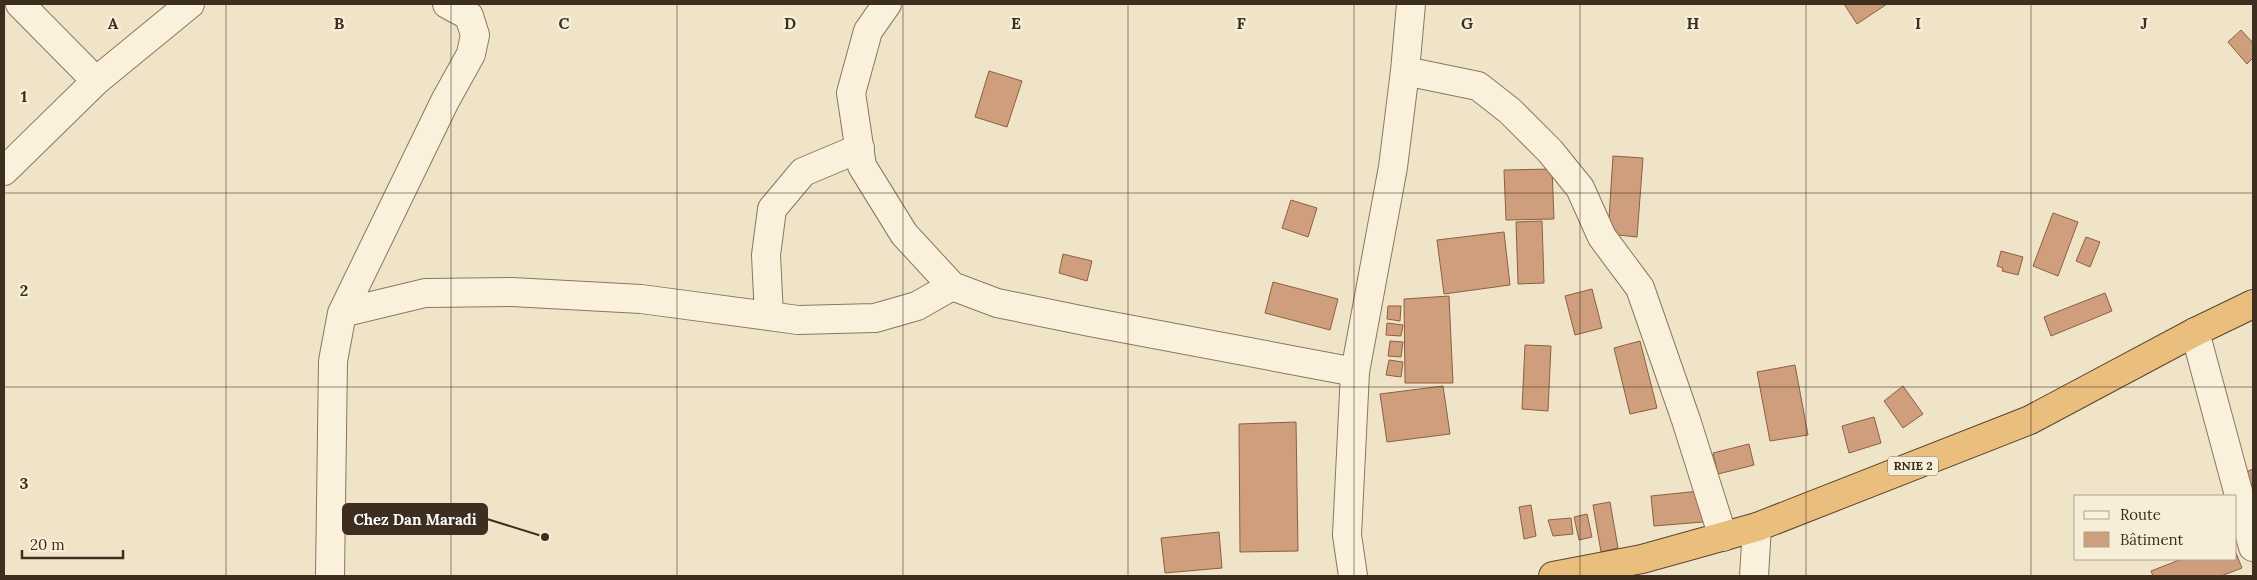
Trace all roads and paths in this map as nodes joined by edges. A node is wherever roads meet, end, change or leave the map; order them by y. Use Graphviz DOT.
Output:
graph roads {
  1 [pos="20,4"];
  2 [pos="190,4"];
  3 [pos="447,4"];
  4 [pos="887,4"];
  5 [pos="1411,4"];
  6 [pos="1405,71"];
  7 [pos="96,81"];
  8 [pos="860,148"];
  9 [pos="4,171"];
  10 [pos="952,286"];
  11 [pos="2253,304"];
  12 [pos="342,313"];
  13 [pos="769,316"];
  14 [pos="2195,332"];
  15 [pos="1355,372"];
  16 [pos="1757,526"];
  17 [pos="1723,537"];
  18 [pos="2253,547"];
  19 [pos="330,576"];
  20 [pos="1353,576"];
  21 [pos="1553,576"];
  22 [pos="1754,576"];
  1 -- 7 [label="street"];
  2 -- 7 [label="street"];
  3 -- 12 [label="street"];
  4 -- 8 [label="street"];
  5 -- 6 [label="street"];
  6 -- 15 [label="street"];
  6 -- 17 [label="street"];
  7 -- 9 [label="street"];
  8 -- 10 [label="street"];
  8 -- 13 [label="street"];
  10 -- 13 [label="street"];
  10 -- 15 [label="street"];
  11 -- 14 [label="highway, RNIE 2 / RNIE 2"];
  12 -- 13 [label="street"];
  12 -- 19 [label="street"];
  14 -- 16 [label="highway, RNIE 2 / RNIE 2"];
  14 -- 18 [label="street"];
  15 -- 20 [label="street"];
  16 -- 17 [label="highway, RNIE 2 / RNIE 2"];
  16 -- 22 [label="street"];
  17 -- 21 [label="highway, RNIE 2 / RNIE 2"];
}
